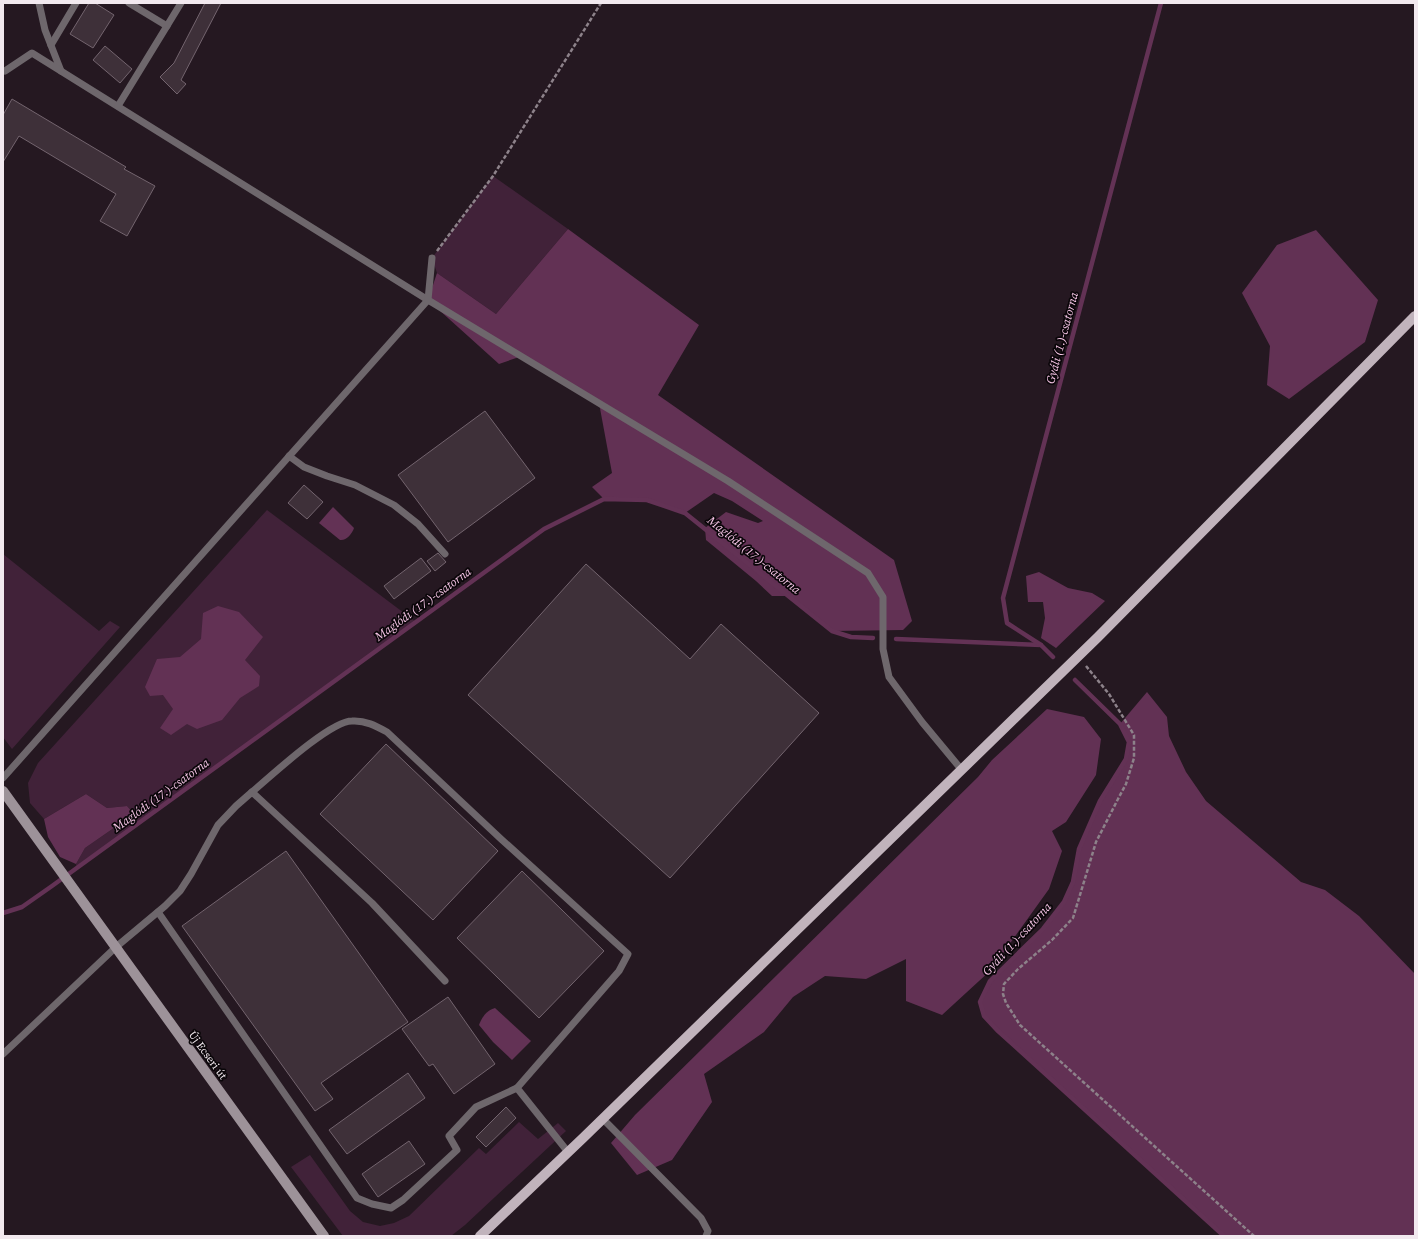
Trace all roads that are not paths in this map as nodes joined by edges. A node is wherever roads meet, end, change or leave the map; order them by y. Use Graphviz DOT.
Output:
graph roads {
  1 [pos="39,3"];
  2 [pos="76,3"];
  3 [pos="129,3"];
  4 [pos="180,3"];
  5 [pos="167,26"];
  6 [pos="51,46"];
  7 [pos="5,71"];
  8 [pos="61,71"];
  9 [pos="118,106"];
  10 [pos="432,258"];
  11 [pos="428,300"];
  12 [pos="1415,316"];
  13 [pos="289,456"];
  14 [pos="445,554"];
  15 [pos="961,769"];
  16 [pos="3,778"];
  17 [pos="3,791"];
  18 [pos="252,792"];
  19 [pos="158,912"];
  20 [pos="116,947"];
  21 [pos="445,981"];
  22 [pos="3,1054"];
  23 [pos="517,1088"];
  24 [pos="603,1119"];
  25 [pos="568,1152"];
  26 [pos="324,1236"];
  27 [pos="480,1236"];
  28 [pos="706,1236"];
  1 -- 6 [label="lane"];
  2 -- 6 [label="lane"];
  3 -- 5 [label="lane"];
  4 -- 5 [label="lane"];
  5 -- 9 [label="lane"];
  6 -- 8 [label="lane"];
  7 -- 8 [label="lane"];
  8 -- 9 [label="lane"];
  9 -- 11 [label="lane"];
  10 -- 11 [label="lane"];
  11 -- 13 [label="lane"];
  11 -- 15 [label="lane"];
  12 -- 15 [label="main road"];
  13 -- 14 [label="lane"];
  13 -- 16 [label="lane"];
  15 -- 24 [label="main road"];
  17 -- 20 [label="main road, Új Ecseri út"];
  18 -- 19 [label="lane"];
  18 -- 21 [label="lane"];
  18 -- 23 [label="lane"];
  19 -- 20 [label="lane"];
  19 -- 23 [label="lane"];
  20 -- 22 [label="lane"];
  20 -- 26 [label="main road, Új Ecseri út"];
  23 -- 25 [label="lane"];
  24 -- 25 [label="main road"];
  24 -- 28 [label="lane"];
  25 -- 27 [label="main road"];
}
